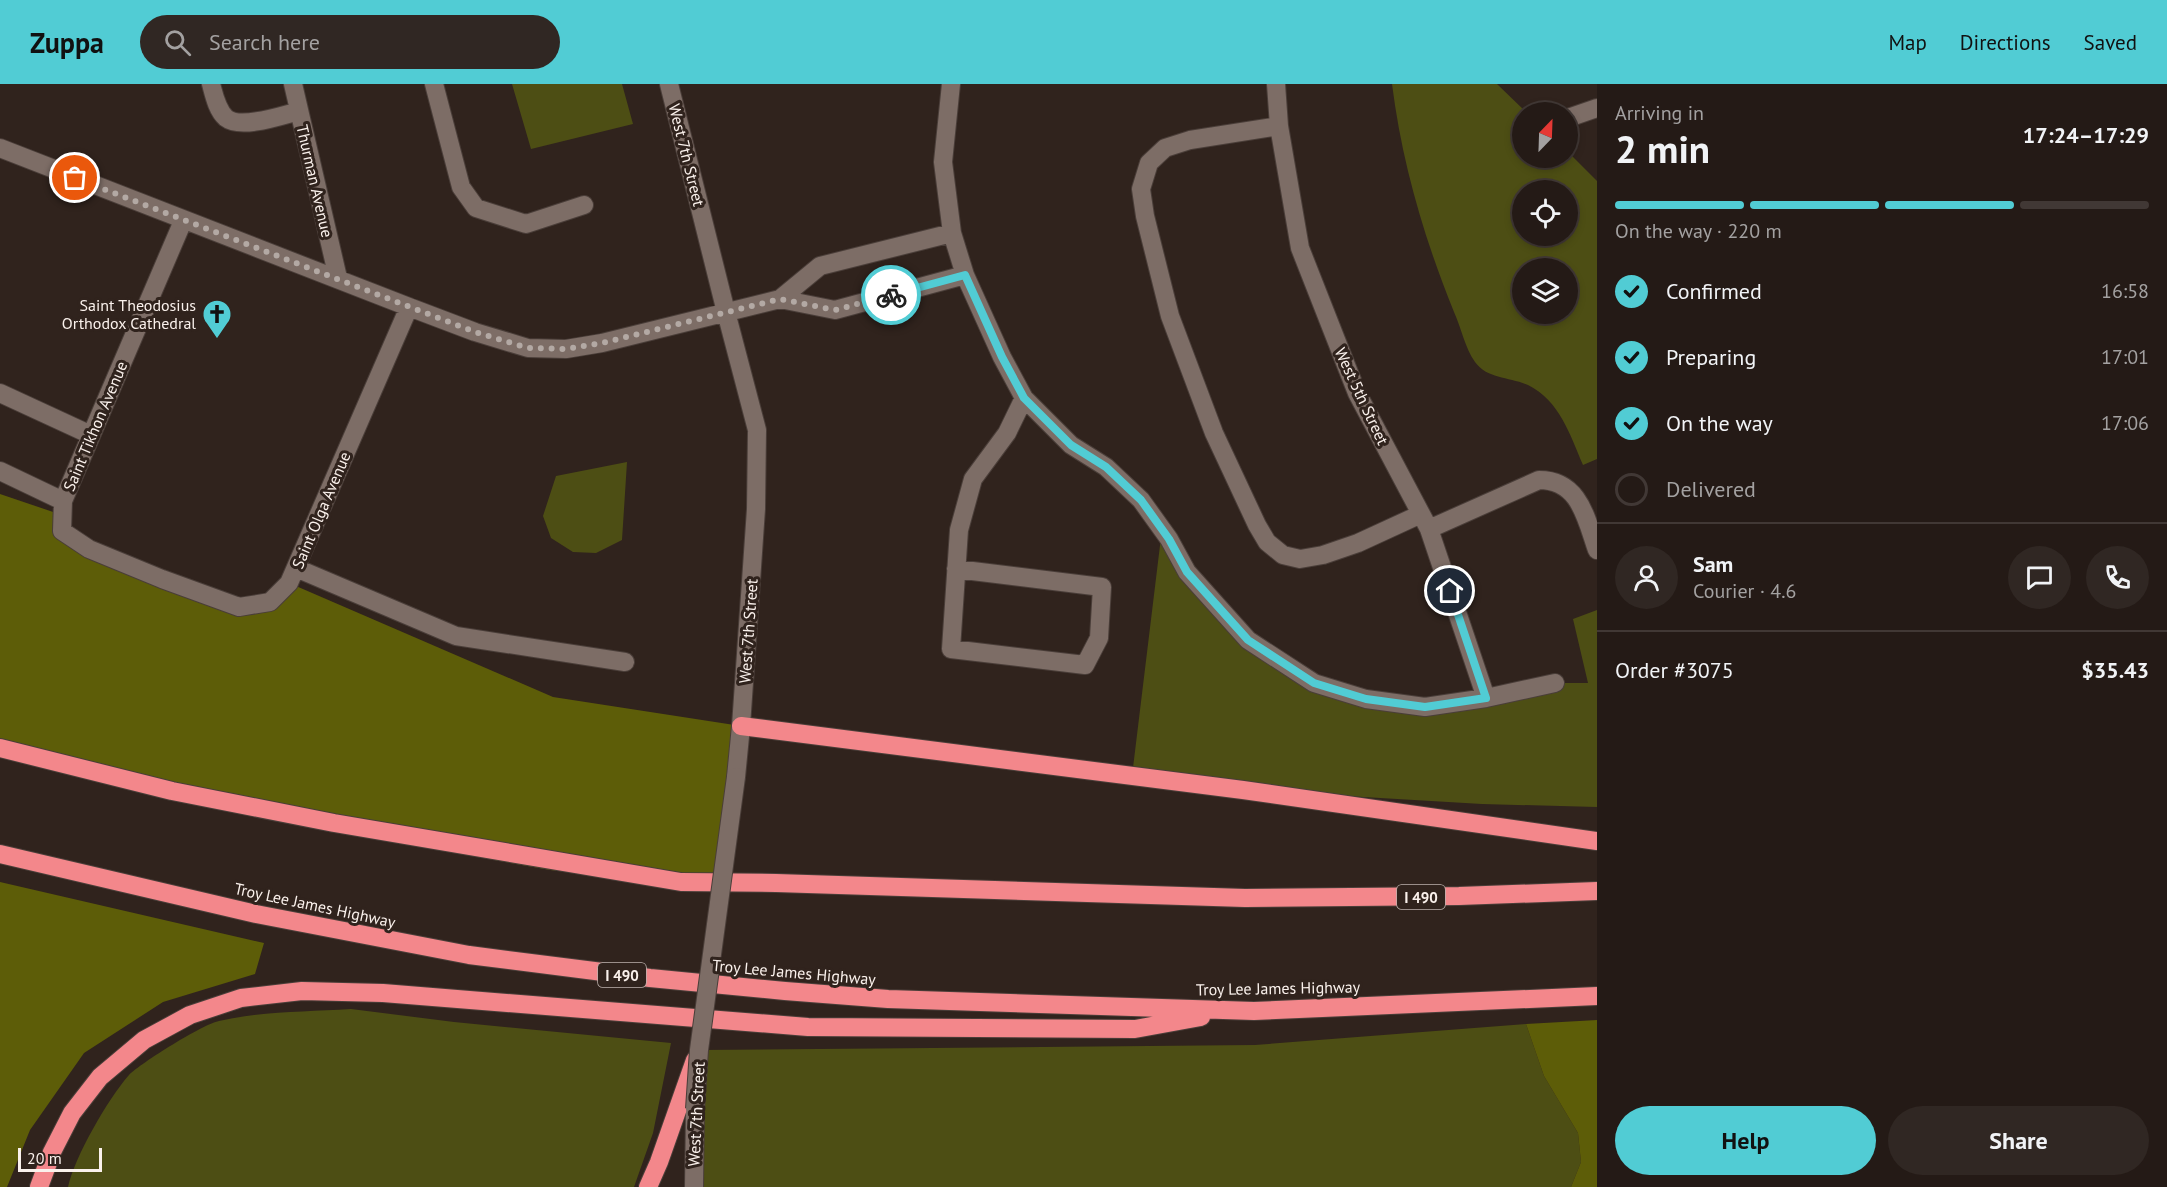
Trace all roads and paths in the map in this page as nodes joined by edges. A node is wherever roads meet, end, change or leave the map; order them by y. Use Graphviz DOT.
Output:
graph roads {
  1 [pos="211,84"];
  2 [pos="293,84"];
  3 [pos="434,84"];
  4 [pos="669,84"];
  5 [pos="951,84"];
  6 [pos="1276,84"];
  7 [pos="1597,108"];
  8 [pos="299,111"];
  9 [pos="1578,115"];
  10 [pos="1279,126"];
  11 [pos="0,148"];
  12 [pos="584,205"];
  13 [pos="183,221"];
  14 [pos="952,233"];
  15 [pos="965,275"];
  16 [pos="338,278"];
  17 [pos="780,299"];
  18 [pos="409,308"];
  19 [pos="726,312"];
  20 [pos="0,393"];
  21 [pos="1024,398"];
  22 [pos="91,435"];
  23 [pos="0,471"];
  24 [pos="63,501"];
  25 [pos="1425,521"];
  26 [pos="1597,550"];
  27 [pos="296,568"];
  28 [pos="956,569"];
  29 [pos="162,579"];
  30 [pos="626,662"];
  31 [pos="1555,683"];
  32 [pos="1486,698"];
  33 [pos="741,726"];
  34 [pos="0,748"];
  35 [pos="1597,841"];
  36 [pos="0,854"];
  37 [pos="1597,891"];
  38 [pos="1597,996"];
  39 [pos="1254,1011"];
  40 [pos="687,1108"];
  41 [pos="39,1187"];
  42 [pos="648,1187"];
  43 [pos="693,1187"];
  1 -- 8 [label="street"];
  2 -- 8 [label="street, Thurman Avenue"];
  3 -- 12 [label="street"];
  4 -- 19 [label="street, West 7th Street"];
  5 -- 14 [label="street"];
  6 -- 10 [label="street, West 5th Street"];
  7 -- 9 [label="street"];
  8 -- 16 [label="street, Thurman Avenue"];
  10 -- 25 [label="street, West 5th Street"];
  10 -- 25 [label="street"];
  11 -- 13 [label="street"];
  13 -- 16 [label="street"];
  13 -- 22 [label="street, Saint Tikhon Avenue"];
  14 -- 15 [label="street"];
  14 -- 17 [label="street"];
  15 -- 17 [label="street"];
  15 -- 21 [label="street"];
  16 -- 18 [label="street"];
  17 -- 19 [label="street"];
  18 -- 19 [label="street"];
  18 -- 27 [label="street, Saint Olga Avenue"];
  19 -- 33 [label="street, West 7th Street"];
  20 -- 22 [label="street"];
  21 -- 28 [label="street"];
  21 -- 32 [label="street"];
  22 -- 24 [label="street, Saint Tikhon Avenue"];
  23 -- 24 [label="street"];
  24 -- 29 [label="street, Saint Tikhon Avenue"];
  25 -- 26 [label="street"];
  25 -- 32 [label="street, West 5th Street"];
  27 -- 29 [label="street, Saint Olga Avenue"];
  27 -- 30 [label="street"];
  28 -- 28 [label="street"];
  31 -- 32 [label="street"];
  33 -- 35 [label="highway"];
  33 -- 40 [label="street, West 7th Street, bridge"];
  34 -- 37 [label="highway, I 490"];
  36 -- 39 [label="highway, Troy Lee James Highway / I 490"];
  38 -- 39 [label="highway, Troy Lee James Highway / I 490"];
  39 -- 41 [label="highway"];
  40 -- 42 [label="highway"];
  40 -- 43 [label="street, West 7th Street"];
}
